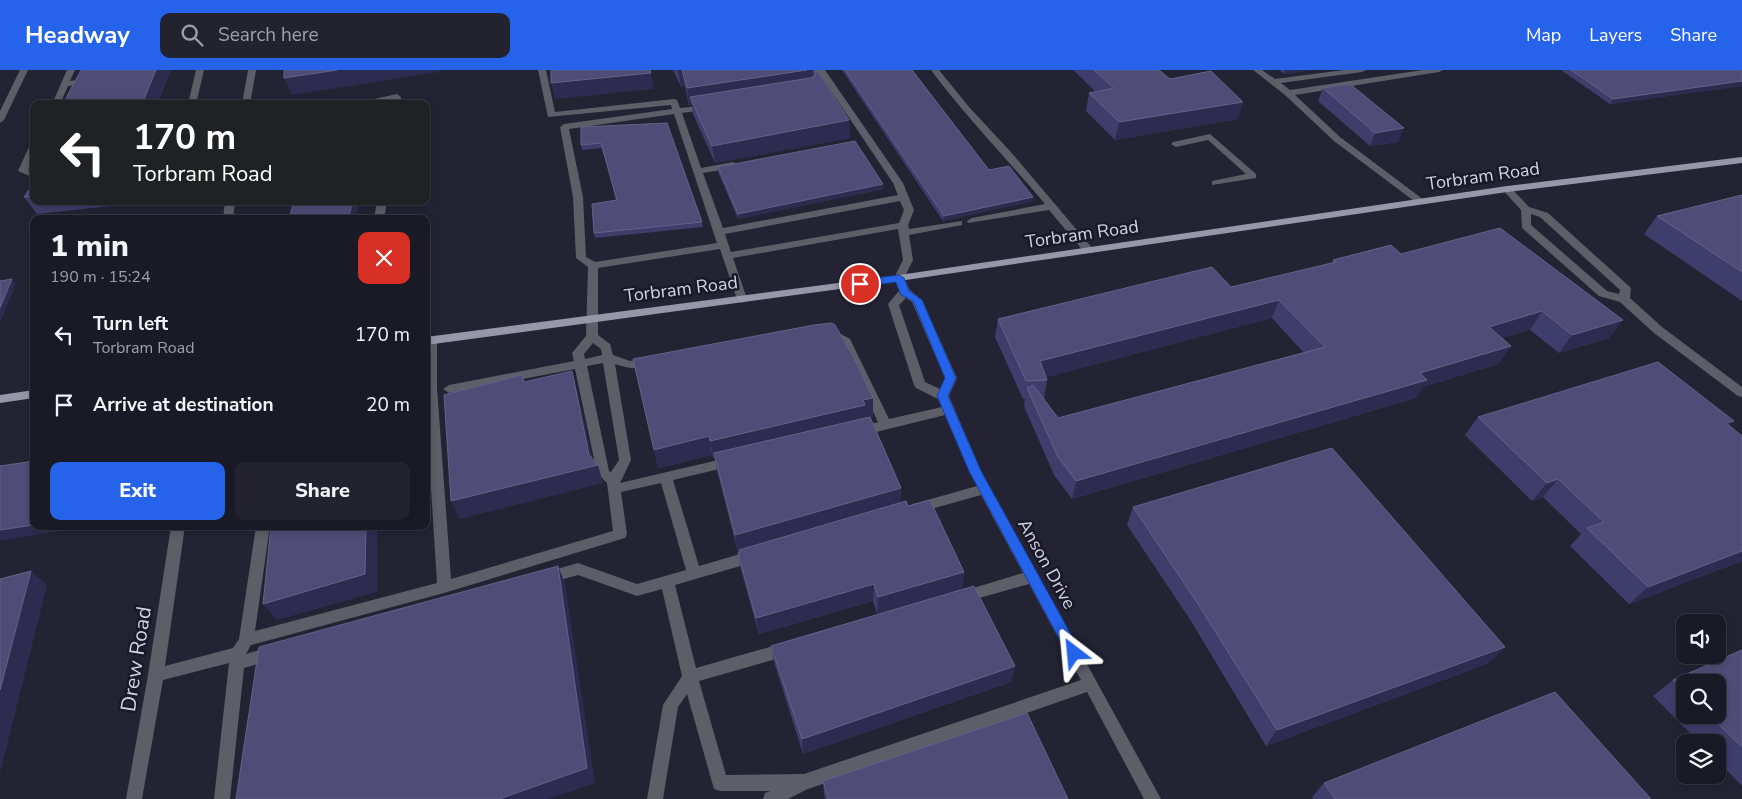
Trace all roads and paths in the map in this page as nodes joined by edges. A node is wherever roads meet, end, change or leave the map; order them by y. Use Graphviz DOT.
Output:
graph roads {
  1 [pos="24,70"];
  2 [pos="71,70"];
  3 [pos="200,70"];
  4 [pos="252,70"];
  5 [pos="542,70"];
  6 [pos="821,70"];
  7 [pos="935,70"];
  8 [pos="1257,70"];
  9 [pos="1362,70"];
  10 [pos="1439,70"];
  11 [pos="95,80"];
  12 [pos="1273,82"];
  13 [pos="65,84"];
  14 [pos="1288,93"];
  15 [pos="58,100"];
  16 [pos="193,100"];
  17 [pos="247,100"];
  18 [pos="378,100"];
  19 [pos="396,100"];
  20 [pos="716,106"];
  21 [pos="678,112"];
  22 [pos="0,120"];
  23 [pos="1176,144"];
  24 [pos="30,156"];
  25 [pos="1742,160"];
  26 [pos="746,162"];
  27 [pos="699,171"];
  28 [pos="30,174"];
  29 [pos="1215,182"];
  30 [pos="1507,189"];
  31 [pos="905,196"];
  32 [pos="1421,202"];
  33 [pos="1052,206"];
  34 [pos="1526,209"];
  35 [pos="988,218"];
  36 [pos="972,221"];
  37 [pos="958,223"];
  38 [pos="942,226"];
  39 [pos="903,229"];
  40 [pos="719,232"];
  41 [pos="724,245"];
  42 [pos="1089,250"];
  43 [pos="728,256"];
  44 [pos="592,266"];
  45 [pos="899,278"];
  46 [pos="905,292"];
  47 [pos="742,299"];
  48 [pos="1624,299"];
  49 [pos="591,319"];
  50 [pos="823,336"];
  51 [pos="592,337"];
  52 [pos="430,341"];
  53 [pos="609,358"];
  54 [pos="663,360"];
  55 [pos="580,363"];
  56 [pos="449,389"];
  57 [pos="1742,393"];
  58 [pos="30,395"];
  59 [pos="942,396"];
  60 [pos="0,399"];
  61 [pos="948,410"];
  62 [pos="430,414"];
  63 [pos="886,425"];
  64 [pos="848,434"];
  65 [pos="743,459"];
  66 [pos="666,478"];
  67 [pos="614,485"];
  68 [pos="985,489"];
  69 [pos="900,513"];
  70 [pos="177,530"];
  71 [pos="262,530"];
  72 [pos="769,551"];
  73 [pos="694,573"];
  74 [pos="1032,576"];
  75 [pos="531,582"];
  76 [pos="667,582"];
  77 [pos="444,587"];
  78 [pos="947,602"];
  79 [pos="246,640"];
  80 [pos="804,643"];
  81 [pos="284,650"];
  82 [pos="238,659"];
  83 [pos="156,676"];
  84 [pos="690,677"];
  85 [pos="1091,684"];
  86 [pos="804,782"];
  87 [pos="134,799"];
  88 [pos="222,799"];
  89 [pos="655,799"];
  90 [pos="771,799"];
  91 [pos="1153,799"];
  1 -- 22 [label="street"];
  2 -- 13 [label="street"];
  3 -- 16 [label="street"];
  4 -- 17 [label="street"];
  5 -- 21 [label="street"];
  6 -- 31 [label="street"];
  7 -- 33 [label="street"];
  8 -- 12 [label="street"];
  9 -- 12 [label="street"];
  10 -- 14 [label="street"];
  11 -- 13 [label="street"];
  12 -- 14 [label="street"];
  13 -- 15 [label="street"];
  14 -- 32 [label="street"];
  18 -- 19 [label="street"];
  20 -- 21 [label="street"];
  21 -- 27 [label="street"];
  21 -- 44 [label="street"];
  23 -- 29 [label="street"];
  24 -- 28 [label="street"];
  25 -- 30 [label="main road, Torbram Road"];
  26 -- 27 [label="street"];
  27 -- 40 [label="street"];
  30 -- 32 [label="main road, Torbram Road"];
  30 -- 34 [label="street"];
  31 -- 39 [label="street"];
  31 -- 40 [label="street"];
  32 -- 42 [label="main road, Torbram Road"];
  33 -- 35 [label="street"];
  33 -- 42 [label="street"];
  34 -- 48 [label="street"];
  34 -- 48 [label="street"];
  35 -- 36 [label="street"];
  35 -- 38 [label="street"];
  37 -- 38 [label="street"];
  38 -- 39 [label="street"];
  39 -- 43 [label="street"];
  39 -- 45 [label="street"];
  40 -- 41 [label="street"];
  41 -- 43 [label="street"];
  41 -- 44 [label="street"];
  42 -- 45 [label="main road, Torbram Road"];
  43 -- 47 [label="street"];
  44 -- 49 [label="street"];
  45 -- 46 [label="street"];
  45 -- 47 [label="main road, Torbram Road"];
  46 -- 59 [label="street"];
  46 -- 59 [label="street"];
  47 -- 49 [label="main road, Torbram Road"];
  48 -- 57 [label="street"];
  49 -- 51 [label="street"];
  49 -- 52 [label="main road, Torbram Road"];
  50 -- 63 [label="street"];
  51 -- 53 [label="street"];
  51 -- 55 [label="street"];
  53 -- 54 [label="street"];
  53 -- 55 [label="street"];
  53 -- 67 [label="street"];
  55 -- 56 [label="street"];
  55 -- 67 [label="street"];
  58 -- 60 [label="main road"];
  59 -- 61 [label="street, Anson Drive"];
  61 -- 63 [label="street"];
  61 -- 68 [label="street, Anson Drive"];
  62 -- 77 [label="street"];
  63 -- 64 [label="street"];
  65 -- 66 [label="street"];
  66 -- 67 [label="street"];
  66 -- 73 [label="street"];
  67 -- 77 [label="street"];
  68 -- 69 [label="street"];
  68 -- 74 [label="street, Anson Drive"];
  70 -- 83 [label="street, Drew Road"];
  71 -- 79 [label="street"];
  72 -- 73 [label="street"];
  73 -- 76 [label="street"];
  74 -- 78 [label="street"];
  74 -- 85 [label="street, Anson Drive"];
  75 -- 76 [label="street"];
  76 -- 84 [label="street"];
  77 -- 79 [label="street"];
  79 -- 82 [label="street"];
  80 -- 84 [label="street"];
  81 -- 82 [label="street"];
  82 -- 83 [label="street"];
  82 -- 88 [label="street"];
  83 -- 87 [label="street, Drew Road"];
  84 -- 86 [label="street"];
  84 -- 89 [label="street"];
  85 -- 86 [label="street"];
  85 -- 91 [label="street, Anson Drive"];
  86 -- 90 [label="street"];
}
